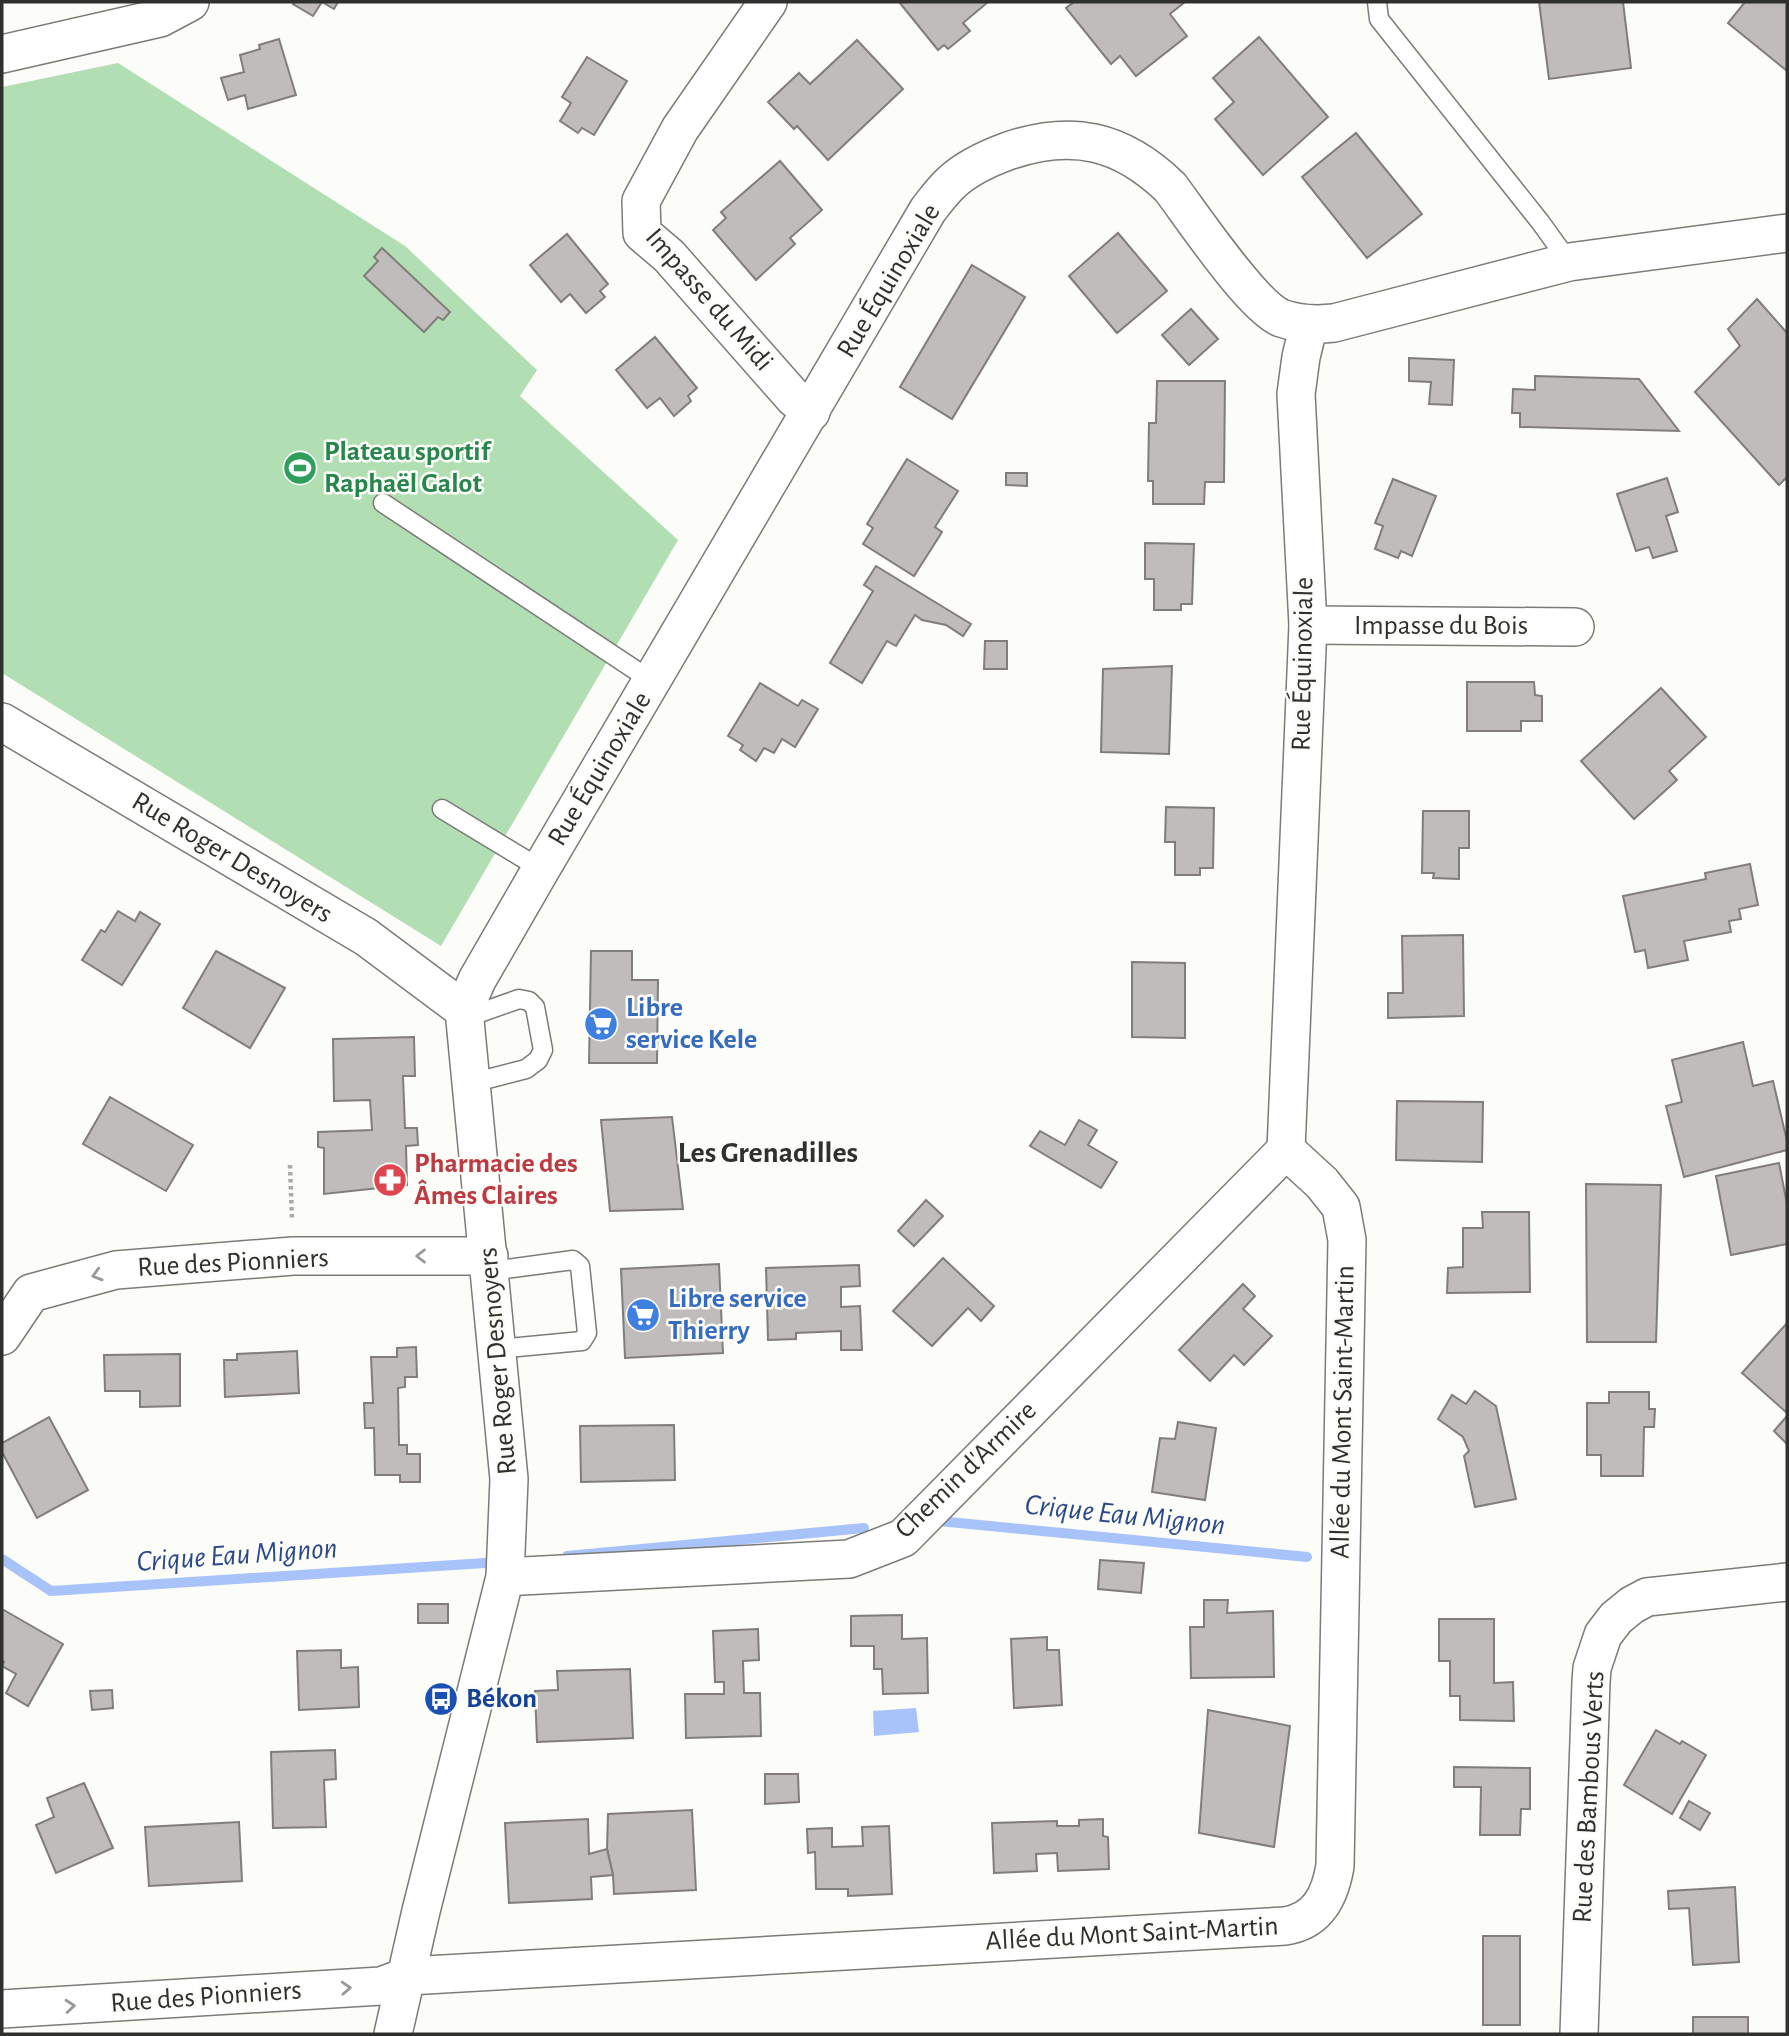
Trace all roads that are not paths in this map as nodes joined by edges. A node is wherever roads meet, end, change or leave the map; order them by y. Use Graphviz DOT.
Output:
graph roads {
  1 [pos="190,2"];
  2 [pos="768,2"];
  3 [pos="1377,2"];
  4 [pos="2,54"];
  5 [pos="1786,235"];
  6 [pos="1569,262"];
  7 [pos="1309,324"];
  8 [pos="811,412"];
  9 [pos="383,503"];
  10 [pos="1308,625"];
  11 [pos="1574,627"];
  12 [pos="652,681"];
  13 [pos="2,722"];
  14 [pos="442,809"];
  15 [pos="541,869"];
  16 [pos="464,1014"];
  17 [pos="472,1083"];
  18 [pos="1286,1150"];
  19 [pos="490,1263"];
  20 [pos="2,1336"];
  21 [pos="497,1349"];
  22 [pos="505,1577"];
  23 [pos="1787,1582"];
  24 [pos="408,1976"];
  25 [pos="2,2009"];
  26 [pos="393,2034"];
  27 [pos="1579,2034"];
  1 -- 4 [label="street"];
  2 -- 8 [label="street, Impasse du Midi"];
  3 -- 6 [label="lane"];
  5 -- 6 [label="street"];
  6 -- 7 [label="street"];
  7 -- 8 [label="street, Rue Équinoxiale"];
  7 -- 10 [label="street, Rue Équinoxiale"];
  8 -- 12 [label="street, Rue Équinoxiale"];
  9 -- 12 [label="lane"];
  10 -- 11 [label="street, Impasse du Bois"];
  10 -- 18 [label="street, Rue Équinoxiale"];
  12 -- 15 [label="street, Rue Équinoxiale"];
  13 -- 16 [label="street, Rue Roger Desnoyers"];
  14 -- 15 [label="lane"];
  15 -- 16 [label="street, Rue Équinoxiale"];
  16 -- 17 [label="street, Rue Roger Desnoyers"];
  16 -- 17 [label="lane"];
  17 -- 19 [label="street, Rue Roger Desnoyers"];
  18 -- 22 [label="street, Chemin d'Armire"];
  18 -- 24 [label="street, Allée du Mont Saint-Martin"];
  19 -- 20 [label="street, Rue des Pionniers, one-way"];
  19 -- 21 [label="street, Rue Roger Desnoyers"];
  19 -- 21 [label="lane"];
  21 -- 22 [label="street, Rue Roger Desnoyers"];
  22 -- 24 [label="street, Rue Roger Desnoyers"];
  23 -- 27 [label="street, Rue des Bambous Verts"];
  25 -- 24 [label="street, Rue des Pionniers, one-way"];
  24 -- 26 [label="street, Rue Roger Desnoyers"];
}
